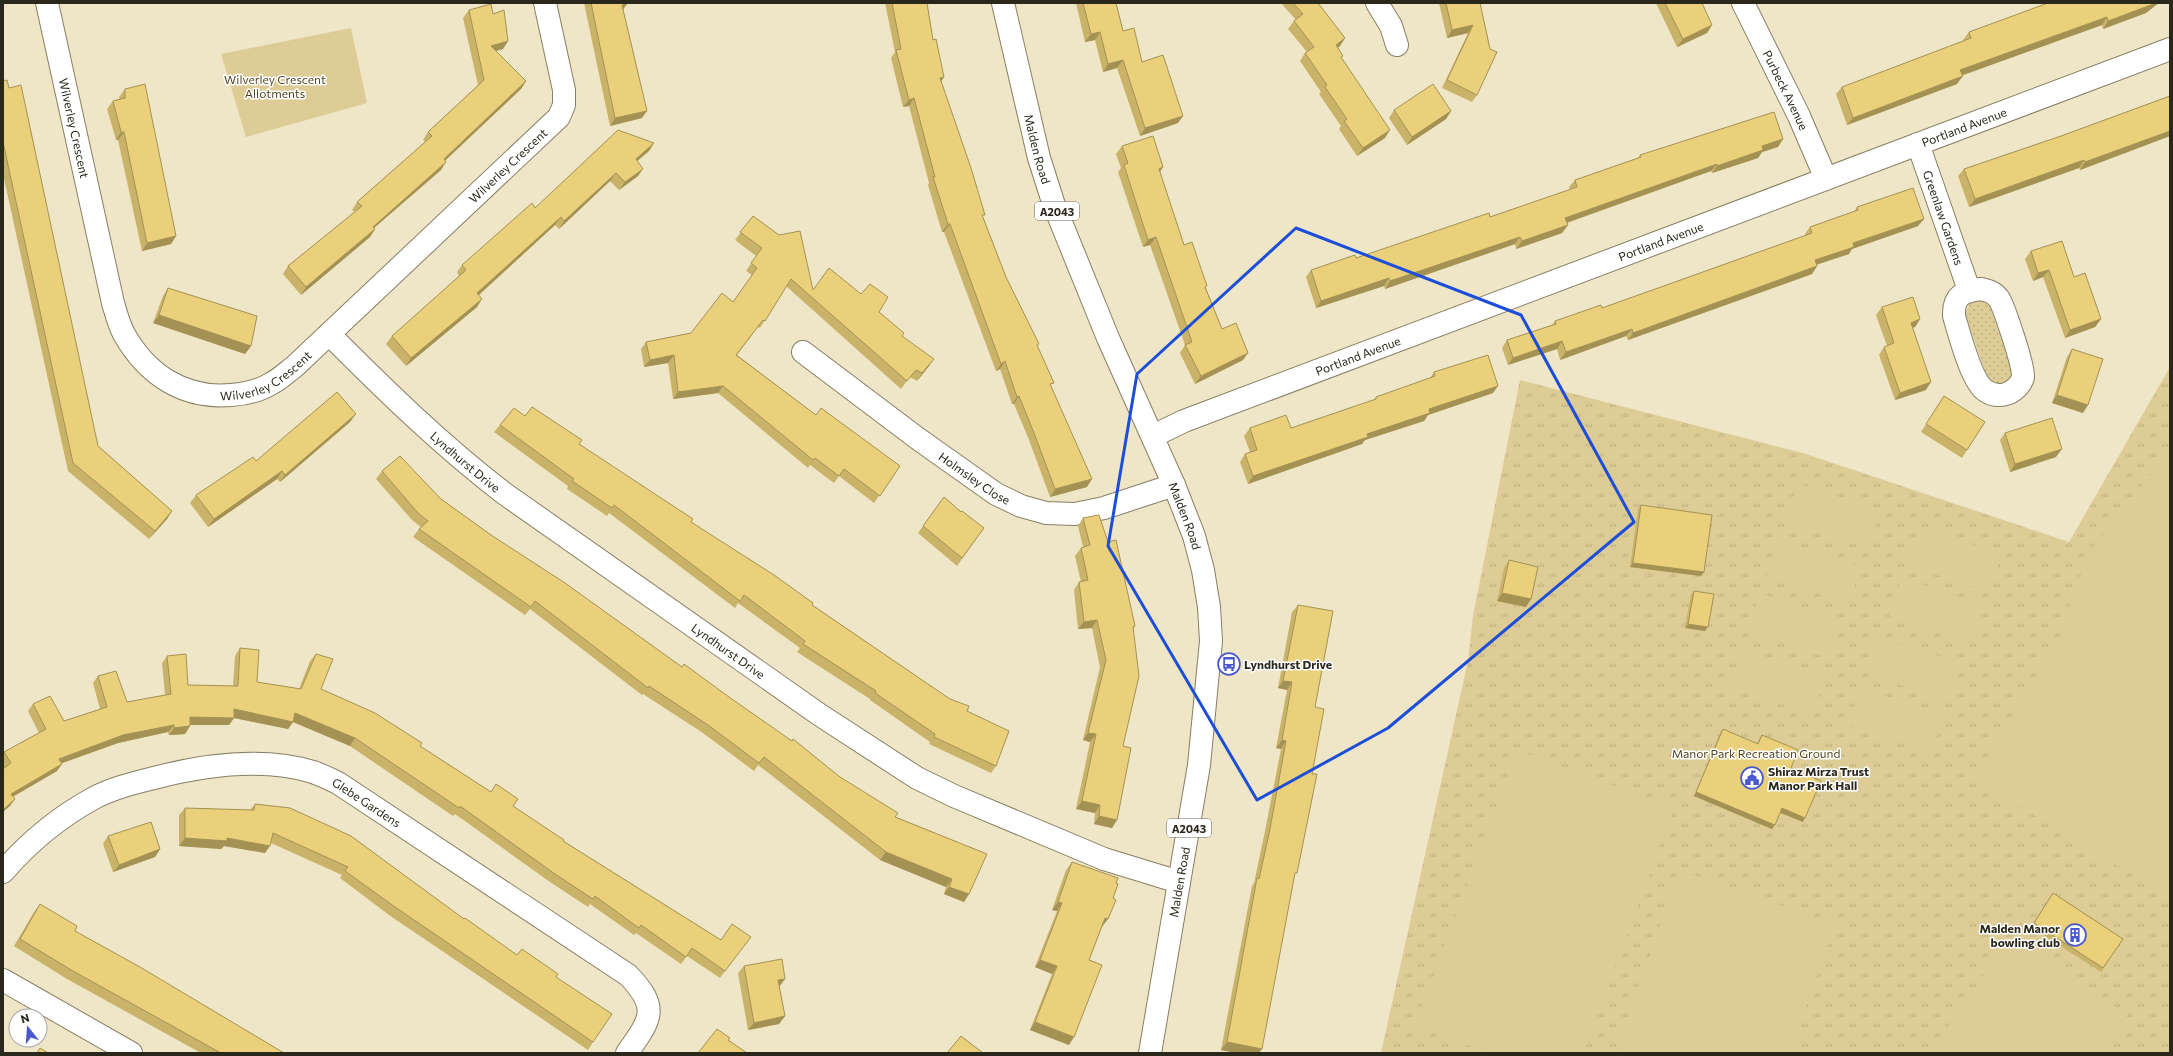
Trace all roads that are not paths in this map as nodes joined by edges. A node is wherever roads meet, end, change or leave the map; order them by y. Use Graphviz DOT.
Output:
graph roads {
  1 [pos="47,3"];
  2 [pos="545,3"];
  3 [pos="1004,3"];
  4 [pos="1377,3"];
  5 [pos="1743,3"];
  6 [pos="1397,45"];
  7 [pos="2170,49"];
  8 [pos="1918,144"];
  9 [pos="1826,179"];
  10 [pos="1969,290"];
  11 [pos="329,334"];
  12 [pos="803,352"];
  13 [pos="1153,436"];
  14 [pos="1174,485"];
  15 [pos="3,872"];
  16 [pos="1180,882"];
  17 [pos="3,980"];
  18 [pos="131,1053"];
  19 [pos="627,1053"];
  20 [pos="1150,1053"];
  1 -- 11 [label="street, Wilverley Crescent"];
  2 -- 11 [label="street, Wilverley Crescent"];
  3 -- 13 [label="street, Malden Road / A2043"];
  4 -- 6 [label="street"];
  5 -- 9 [label="street, Purbeck Avenue"];
  7 -- 8 [label="street, Portland Avenue"];
  8 -- 9 [label="street, Portland Avenue"];
  8 -- 10 [label="street, Greenlaw Gardens"];
  9 -- 13 [label="street, Portland Avenue"];
  10 -- 10 [label="street"];
  11 -- 16 [label="street, Lyndhurst Drive"];
  12 -- 14 [label="street, Holmsley Close"];
  13 -- 14 [label="street, Malden Road / A2043"];
  14 -- 16 [label="street, Malden Road / A2043"];
  15 -- 19 [label="street, Glebe Gardens"];
  16 -- 20 [label="street, Malden Road / A2043"];
  17 -- 18 [label="street"];
}
